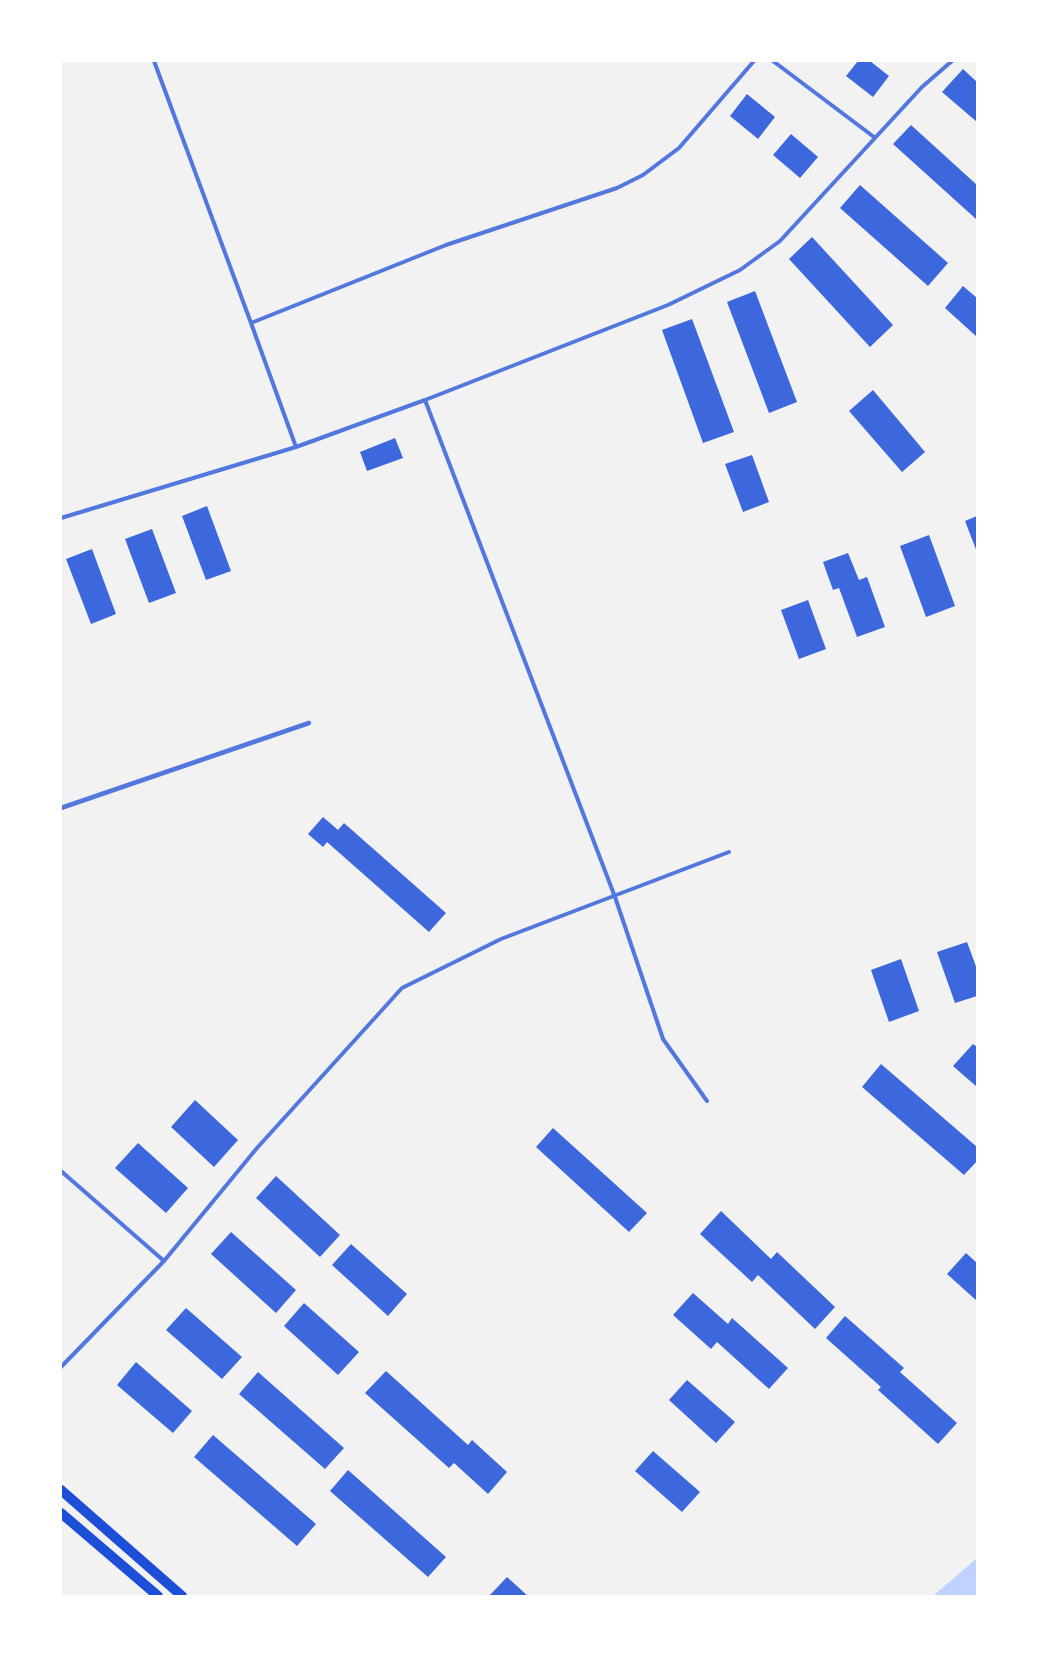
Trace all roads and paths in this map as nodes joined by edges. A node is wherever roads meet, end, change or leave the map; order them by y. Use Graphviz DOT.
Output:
graph roads {
  1 [pos="154,61"];
  2 [pos="754,61"];
  3 [pos="773,61"];
  4 [pos="952,61"];
  5 [pos="874,138"];
  6 [pos="251,323"];
  7 [pos="425,400"];
  8 [pos="296,447"];
  9 [pos="61,518"];
  10 [pos="309,723"];
  11 [pos="61,808"];
  12 [pos="729,852"];
  13 [pos="615,897"];
  14 [pos="708,1101"];
  15 [pos="61,1171"];
  16 [pos="164,1261"];
  17 [pos="61,1367"];
  18 [pos="61,1490"];
  19 [pos="61,1513"];
  20 [pos="158,1596"];
  21 [pos="182,1596"];
  1 -- 6 [label="lane"];
  2 -- 6 [label="lane"];
  3 -- 5 [label="lane"];
  4 -- 5 [label="lane"];
  5 -- 7 [label="lane"];
  6 -- 8 [label="lane"];
  7 -- 8 [label="lane"];
  7 -- 13 [label="lane"];
  8 -- 9 [label="lane"];
  10 -- 11 [label="street"];
  12 -- 13 [label="lane"];
  13 -- 14 [label="lane"];
  13 -- 16 [label="lane"];
  15 -- 16 [label="lane"];
  16 -- 17 [label="lane"];
  18 -- 21 [label="main road"];
  19 -- 20 [label="main road"];
}
